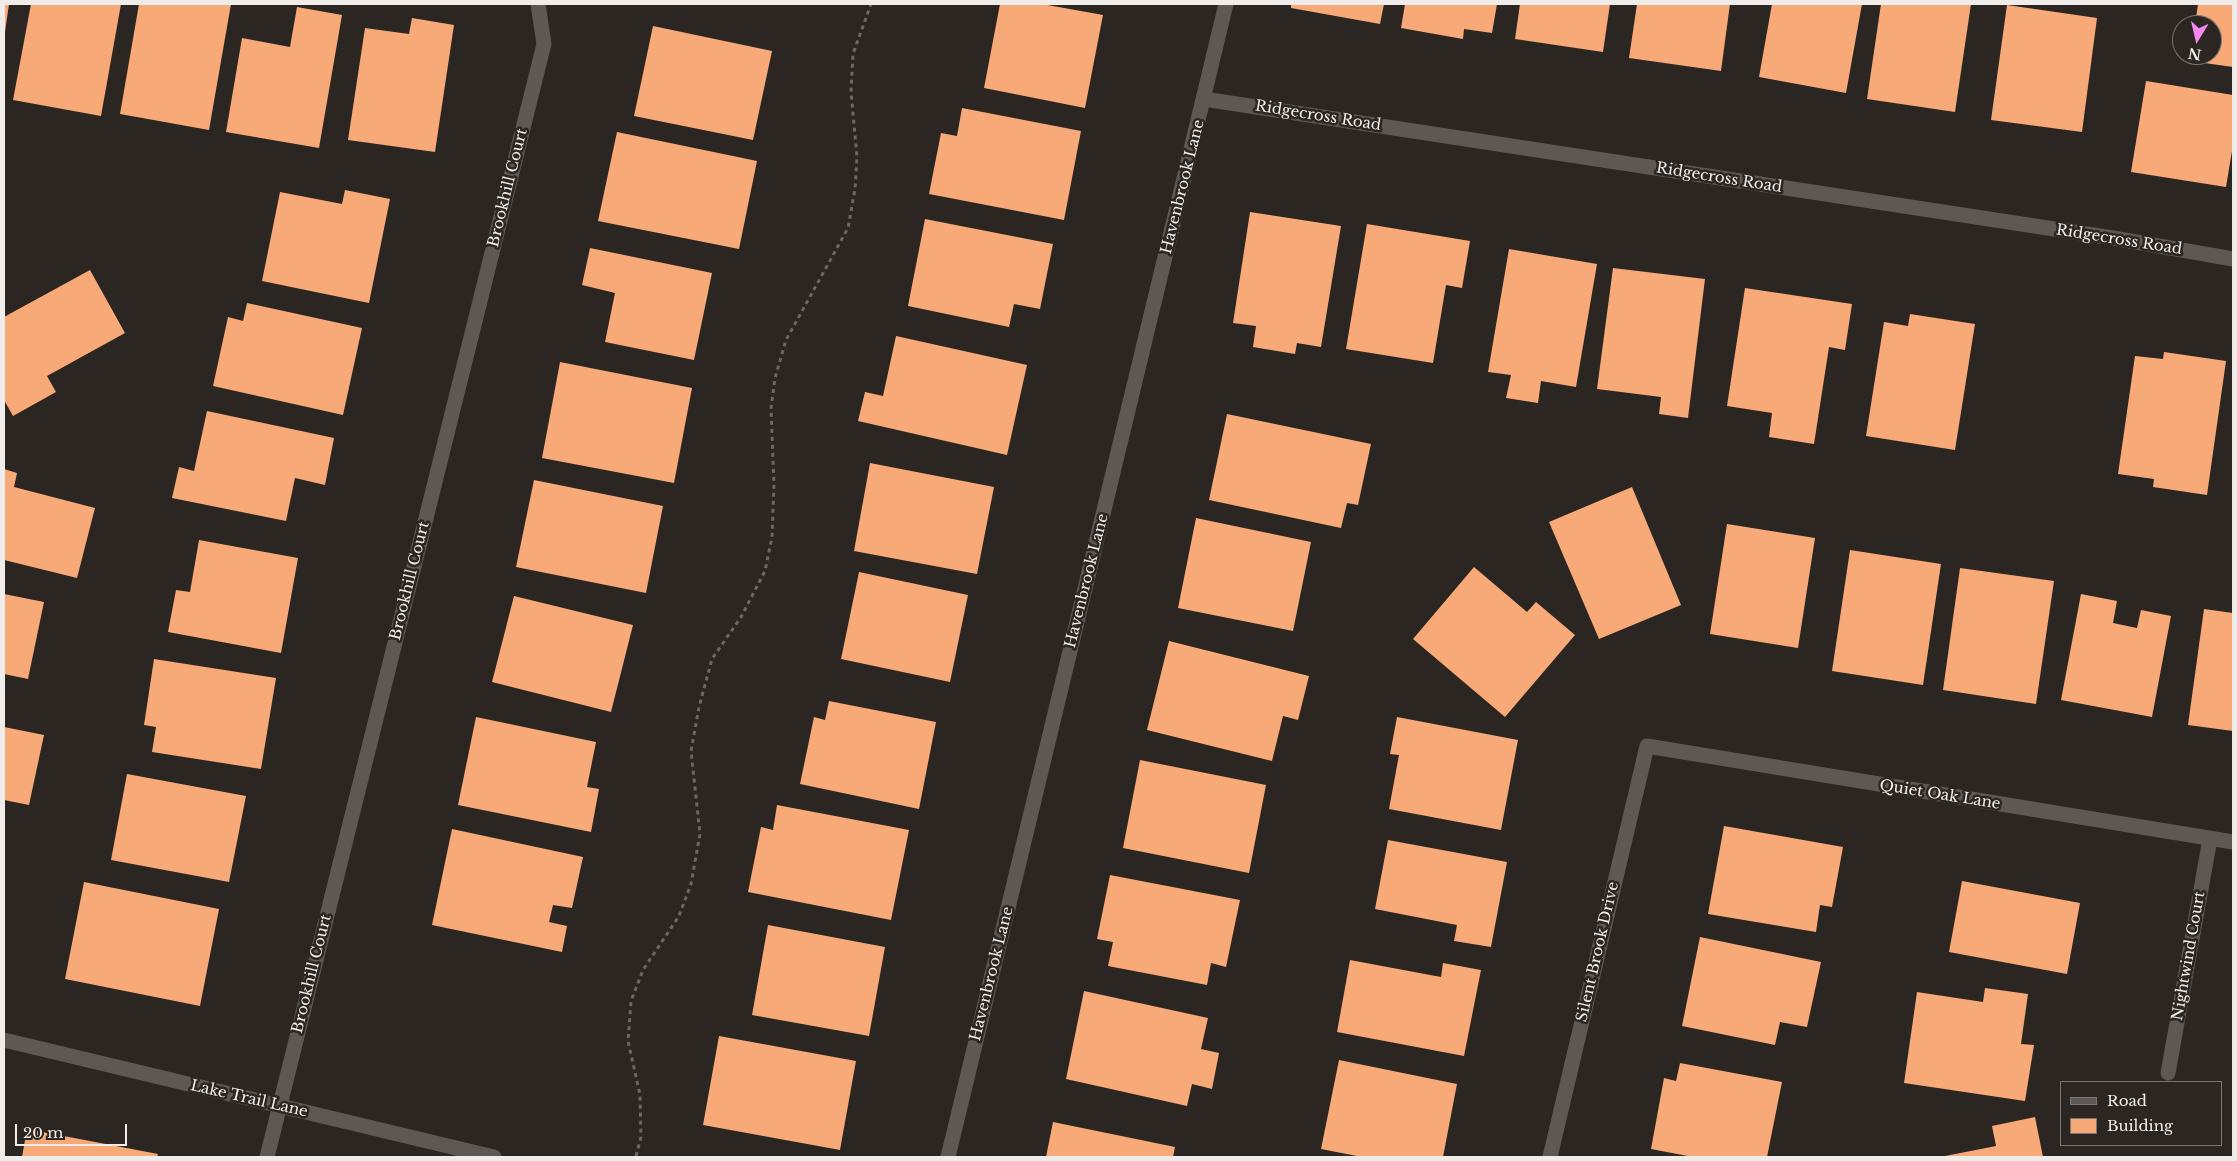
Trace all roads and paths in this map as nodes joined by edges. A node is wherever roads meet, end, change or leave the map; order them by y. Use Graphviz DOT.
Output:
graph roads {
  1 [pos="538,4"];
  2 [pos="871,4"];
  3 [pos="1226,4"];
  4 [pos="1204,99"];
  5 [pos="2233,259"];
  6 [pos="1647,746"];
  7 [pos="2210,839"];
  8 [pos="2233,842"];
  9 [pos="4,1040"];
  10 [pos="2168,1073"];
  11 [pos="279,1106"];
  12 [pos="636,1156"];
  13 [pos="267,1157"];
  14 [pos="494,1157"];
  15 [pos="948,1157"];
  16 [pos="1550,1157"];
  1 -- 11 [label="street, Brookhill Court"];
  2 -- 12 [label="path"];
  3 -- 4 [label="street, Havenbrook Lane"];
  4 -- 5 [label="street, Ridgecross Road"];
  4 -- 15 [label="street, Havenbrook Lane"];
  6 -- 7 [label="street, Quiet Oak Lane"];
  6 -- 16 [label="street, Silent Brook Drive"];
  7 -- 8 [label="street, Quiet Oak Lane"];
  7 -- 10 [label="street, Nightwind Court"];
  9 -- 11 [label="street, Lake Trail Lane"];
  11 -- 13 [label="street, Brookhill Court"];
  11 -- 14 [label="street, Lake Trail Lane"];
}
